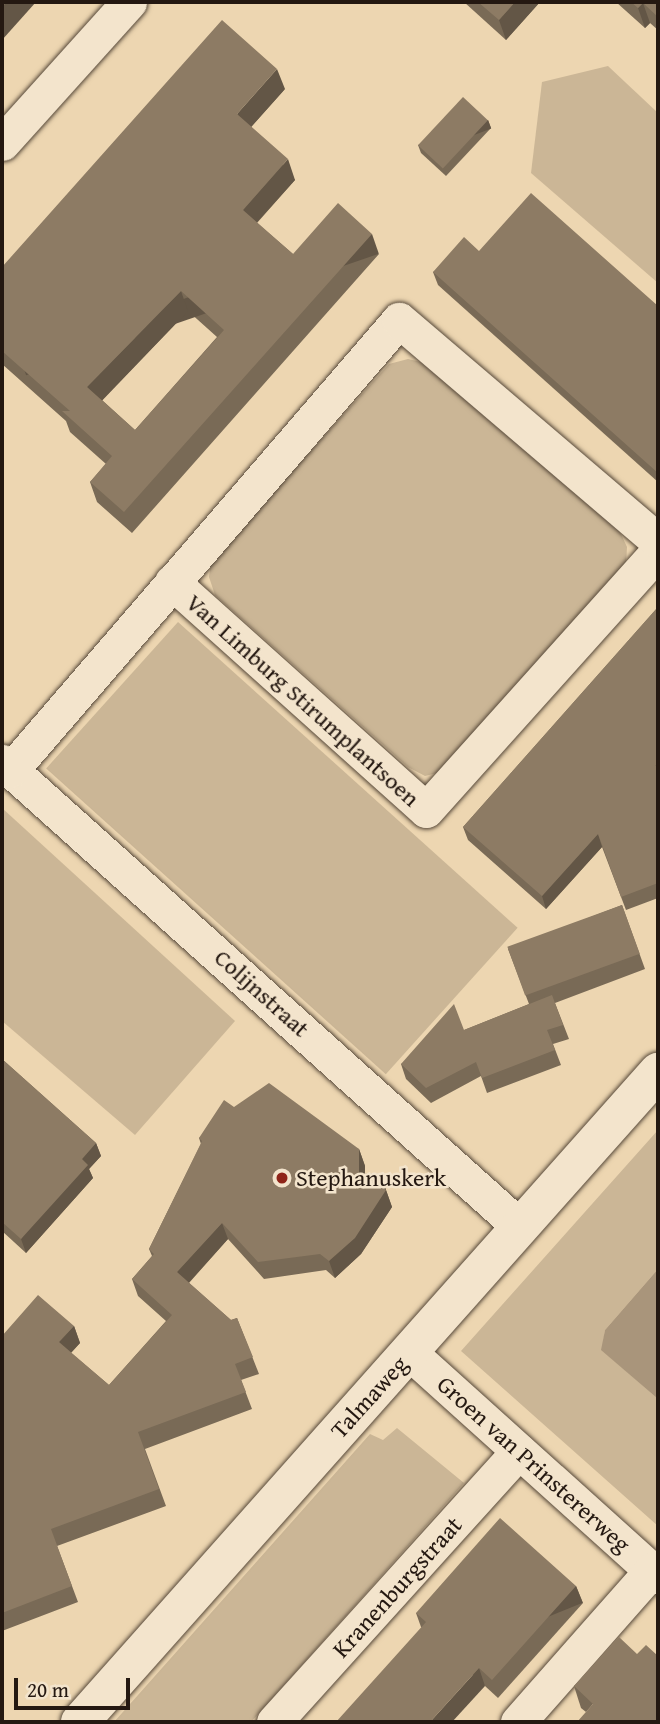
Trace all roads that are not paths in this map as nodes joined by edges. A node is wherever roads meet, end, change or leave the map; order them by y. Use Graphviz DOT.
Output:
graph roads {
  1 [pos="129,2"];
  2 [pos="2,143"];
  3 [pos="658,541"];
  4 [pos="658,551"];
  5 [pos="172,582"];
  6 [pos="6,766"];
  7 [pos="658,1072"];
  8 [pos="520,1227"];
  9 [pos="409,1352"];
  10 [pos="519,1451"];
  11 [pos="655,1573"];
  12 [pos="80,1722"];
  13 [pos="274,1722"];
  14 [pos="518,1722"];
  1 -- 2 [label="street"];
  3 -- 5 [label="street, Van Limburg Stirumplantsoen"];
  4 -- 5 [label="street, Van Limburg Stirumplantsoen"];
  5 -- 6 [label="street, Van Limburg Stirumplantsoen"];
  6 -- 8 [label="street, Colijnstraat"];
  7 -- 8 [label="street, Talmaweg"];
  8 -- 9 [label="street, Talmaweg"];
  9 -- 10 [label="street, Groen van Prinstererweg"];
  9 -- 12 [label="street, Talmaweg"];
  10 -- 11 [label="street, Groen van Prinstererweg"];
  10 -- 13 [label="street, Kranenburgstraat"];
  11 -- 14 [label="street"];
}
